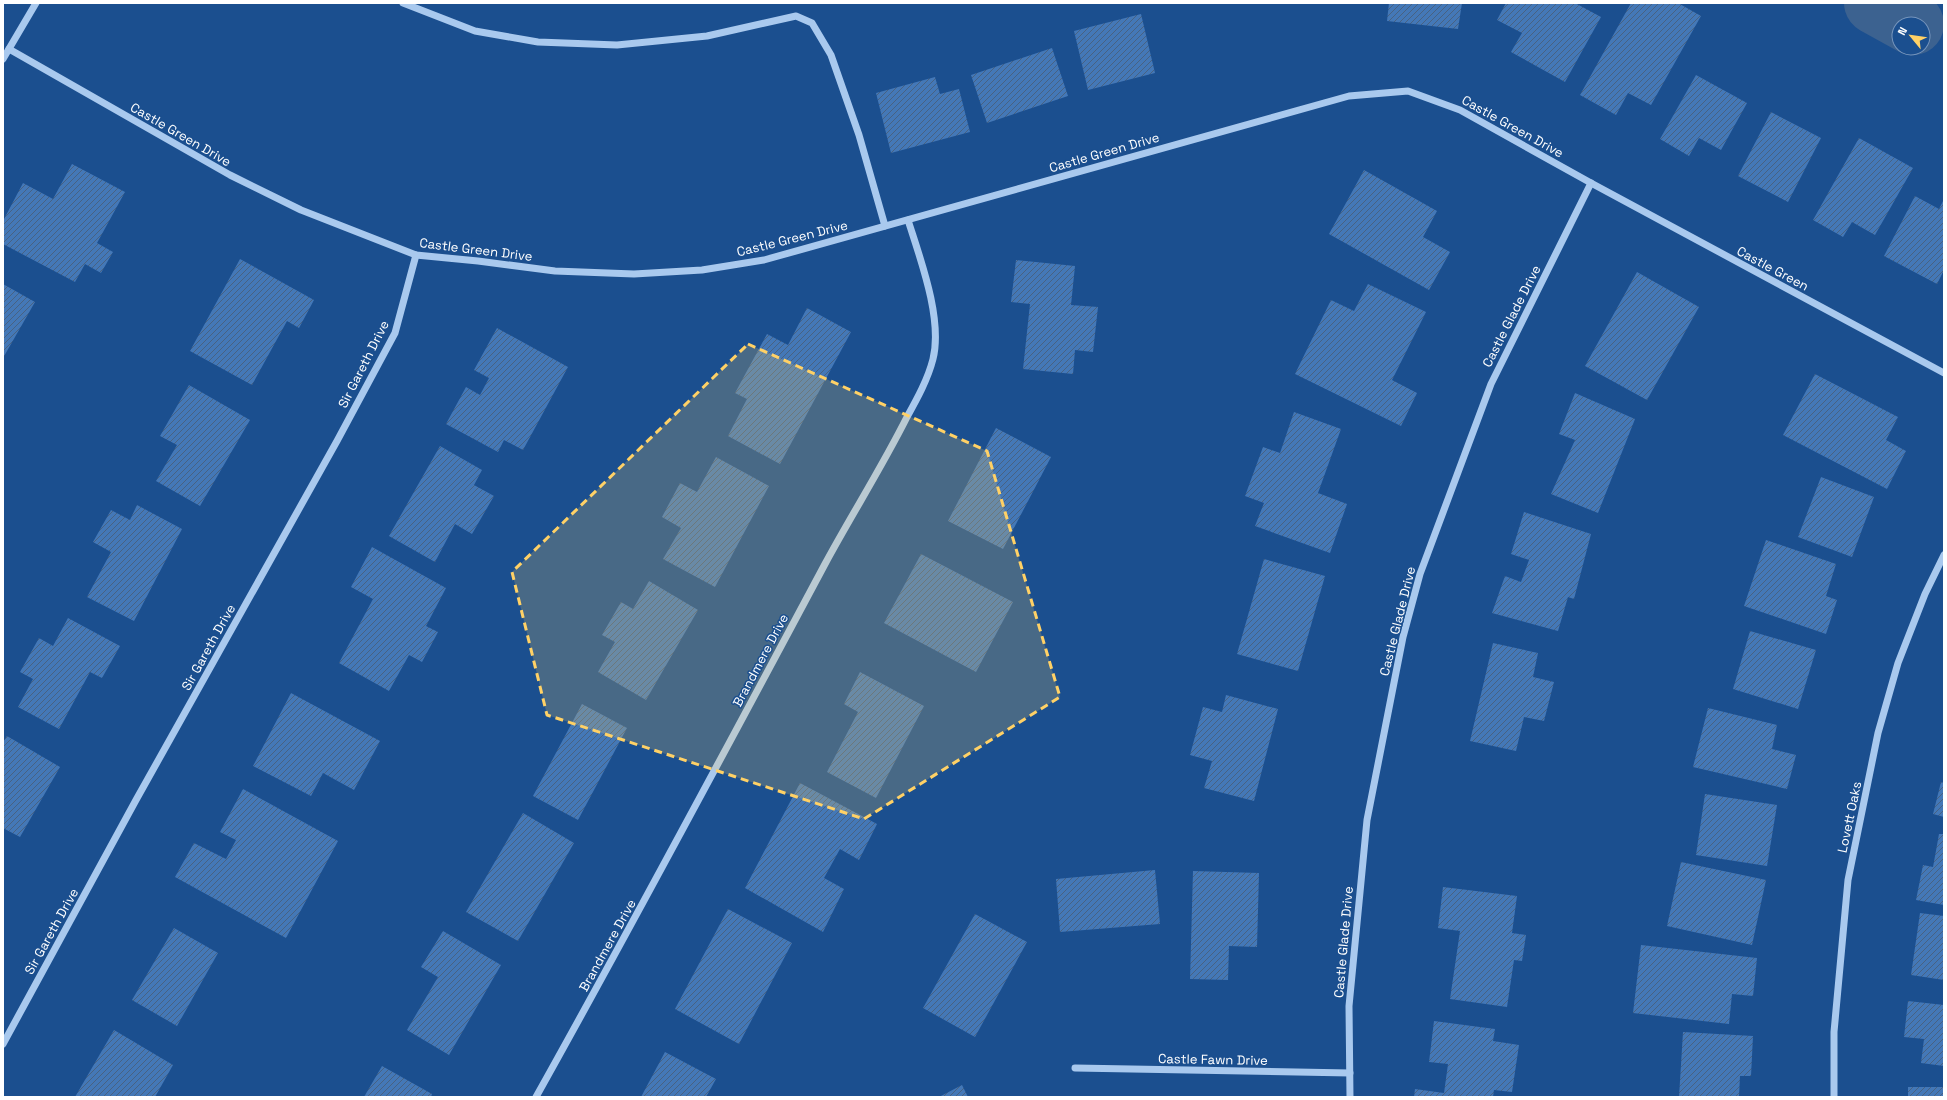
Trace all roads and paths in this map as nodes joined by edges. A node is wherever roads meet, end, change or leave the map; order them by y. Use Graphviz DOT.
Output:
graph roads {
  1 [pos="36,3"];
  2 [pos="403,3"];
  3 [pos="9,49"];
  4 [pos="3,59"];
  5 [pos="1591,183"];
  6 [pos="908,220"];
  7 [pos="885,226"];
  8 [pos="416,255"];
  9 [pos="1944,373"];
  10 [pos="1944,554"];
  11 [pos="3,1044"];
  12 [pos="1074,1068"];
  13 [pos="1350,1073"];
  14 [pos="536,1097"];
  15 [pos="1350,1097"];
  16 [pos="1834,1097"];
  1 -- 3 [label="street"];
  2 -- 7 [label="street"];
  3 -- 4 [label="street"];
  3 -- 8 [label="street, Castle Green Drive"];
  5 -- 6 [label="street, Castle Green Drive"];
  5 -- 9 [label="street, Castle Green"];
  5 -- 13 [label="street, Castle Glade Drive"];
  6 -- 7 [label="street, Castle Green Drive"];
  6 -- 14 [label="street, Brandmere Drive"];
  7 -- 8 [label="street, Castle Green Drive"];
  8 -- 11 [label="street, Sir Gareth Drive"];
  10 -- 16 [label="street, Lovett Oaks"];
  12 -- 13 [label="street, Castle Fawn Drive"];
  13 -- 15 [label="street, Castle Glade Drive"];
}
